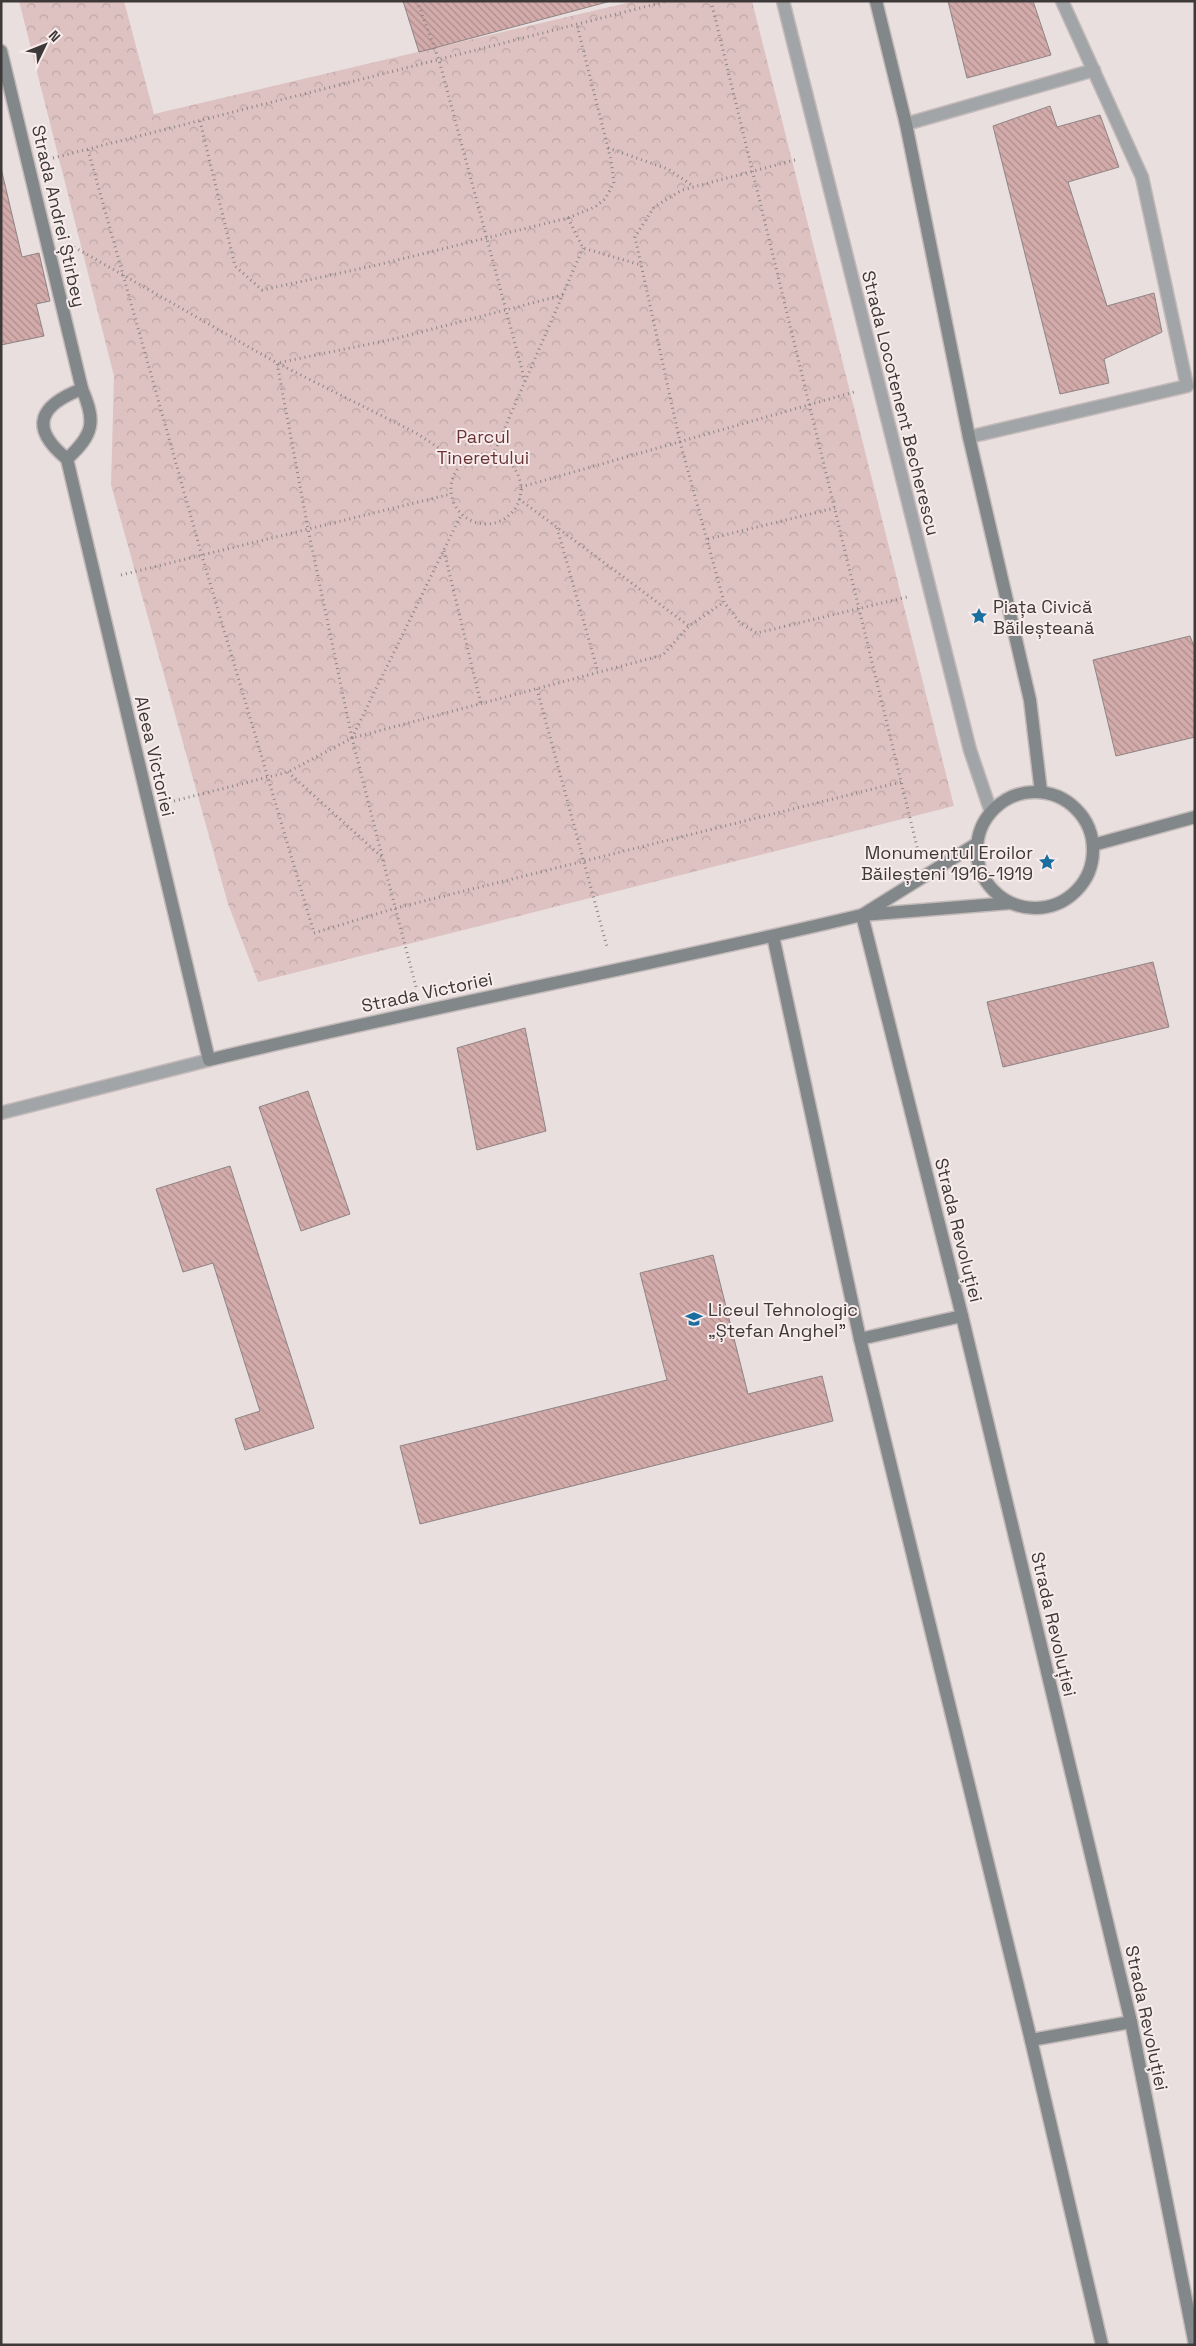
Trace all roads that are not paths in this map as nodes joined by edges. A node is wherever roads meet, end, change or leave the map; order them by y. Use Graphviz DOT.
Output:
graph roads {
  1 [pos="783,1"];
  2 [pos="876,1"];
  3 [pos="1062,1"];
  4 [pos="1,51"];
  5 [pos="1094,70"];
  6 [pos="906,124"];
  7 [pos="82,389"];
  8 [pos="969,437"];
  9 [pos="67,459"];
  10 [pos="1042,792"];
  11 [pos="991,812"];
  12 [pos="1195,817"];
  13 [pos="976,844"];
  14 [pos="1093,845"];
  15 [pos="1010,903"];
  16 [pos="862,915"];
  17 [pos="773,936"];
  18 [pos="209,1060"];
  19 [pos="1,1113"];
  20 [pos="962,1316"];
  21 [pos="860,1339"];
  22 [pos="1131,2022"];
  23 [pos="1031,2040"];
  24 [pos="1102,2345"];
  25 [pos="1194,2345"];
  1 -- 11 [label="street, Strada Locotenent Becherescu"];
  2 -- 6 [label="main road"];
  3 -- 5 [label="street"];
  4 -- 7 [label="main road, Strada Andrei Știrbey"];
  5 -- 6 [label="street"];
  5 -- 8 [label="street"];
  6 -- 8 [label="main road"];
  7 -- 9 [label="main road"];
  7 -- 9 [label="main road"];
  8 -- 10 [label="main road"];
  9 -- 18 [label="main road, Aleea Victoriei"];
  10 -- 11 [label="main road"];
  10 -- 14 [label="main road"];
  11 -- 13 [label="main road"];
  12 -- 14 [label="main road"];
  13 -- 15 [label="main road"];
  13 -- 16 [label="main road, Strada Victoriei"];
  14 -- 15 [label="main road"];
  15 -- 16 [label="main road, Strada Victoriei"];
  16 -- 17 [label="main road, Strada Victoriei"];
  16 -- 20 [label="main road, Strada Revoluției"];
  17 -- 18 [label="main road, Strada Victoriei"];
  17 -- 21 [label="main road"];
  18 -- 19 [label="street, Strada Victoriei"];
  20 -- 21 [label="main road"];
  20 -- 22 [label="main road, Strada Revoluției"];
  21 -- 23 [label="main road"];
  22 -- 23 [label="main road"];
  22 -- 25 [label="main road, Strada Revoluției"];
  23 -- 24 [label="main road"];
}
